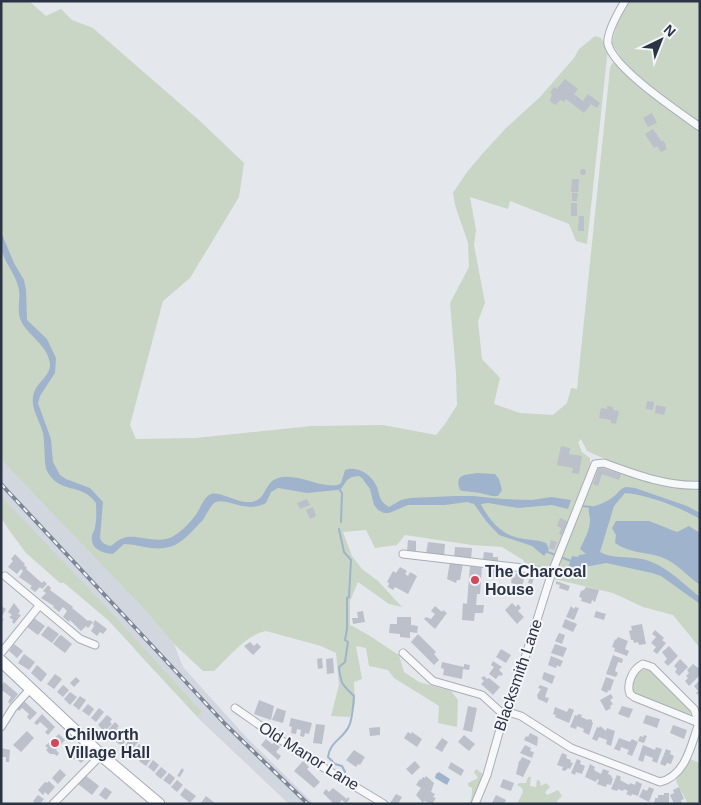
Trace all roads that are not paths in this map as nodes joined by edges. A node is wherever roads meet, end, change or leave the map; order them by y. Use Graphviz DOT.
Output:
graph roads {
  1 [pos="624,1"];
  2 [pos="700,127"];
  3 [pos="700,485"];
  4 [pos="402,554"];
  5 [pos="551,575"];
  6 [pos="5,576"];
  7 [pos="39,606"];
  8 [pos="95,645"];
  9 [pos="1,653"];
  10 [pos="403,653"];
  11 [pos="1,661"];
  12 [pos="30,690"];
  13 [pos="235,708"];
  14 [pos="506,713"];
  15 [pos="699,723"];
  16 [pos="1,728"];
  17 [pos="101,756"];
  18 [pos="53,804"];
  19 [pos="159,804"];
  20 [pos="384,804"];
  21 [pos="475,804"];
  1 -- 2 [label="street"];
  3 -- 5 [label="street, Blacksmith Lane"];
  4 -- 5 [label="street"];
  5 -- 14 [label="street, Blacksmith Lane"];
  6 -- 7 [label="street"];
  7 -- 8 [label="street"];
  7 -- 9 [label="street"];
  10 -- 14 [label="street"];
  11 -- 12 [label="main road"];
  12 -- 16 [label="street"];
  12 -- 17 [label="main road"];
  13 -- 20 [label="street, Old Manor Lane"];
  14 -- 15 [label="street"];
  14 -- 21 [label="street, Blacksmith Lane"];
  15 -- 15 [label="street"];
  17 -- 18 [label="street"];
  17 -- 19 [label="main road"];
}
